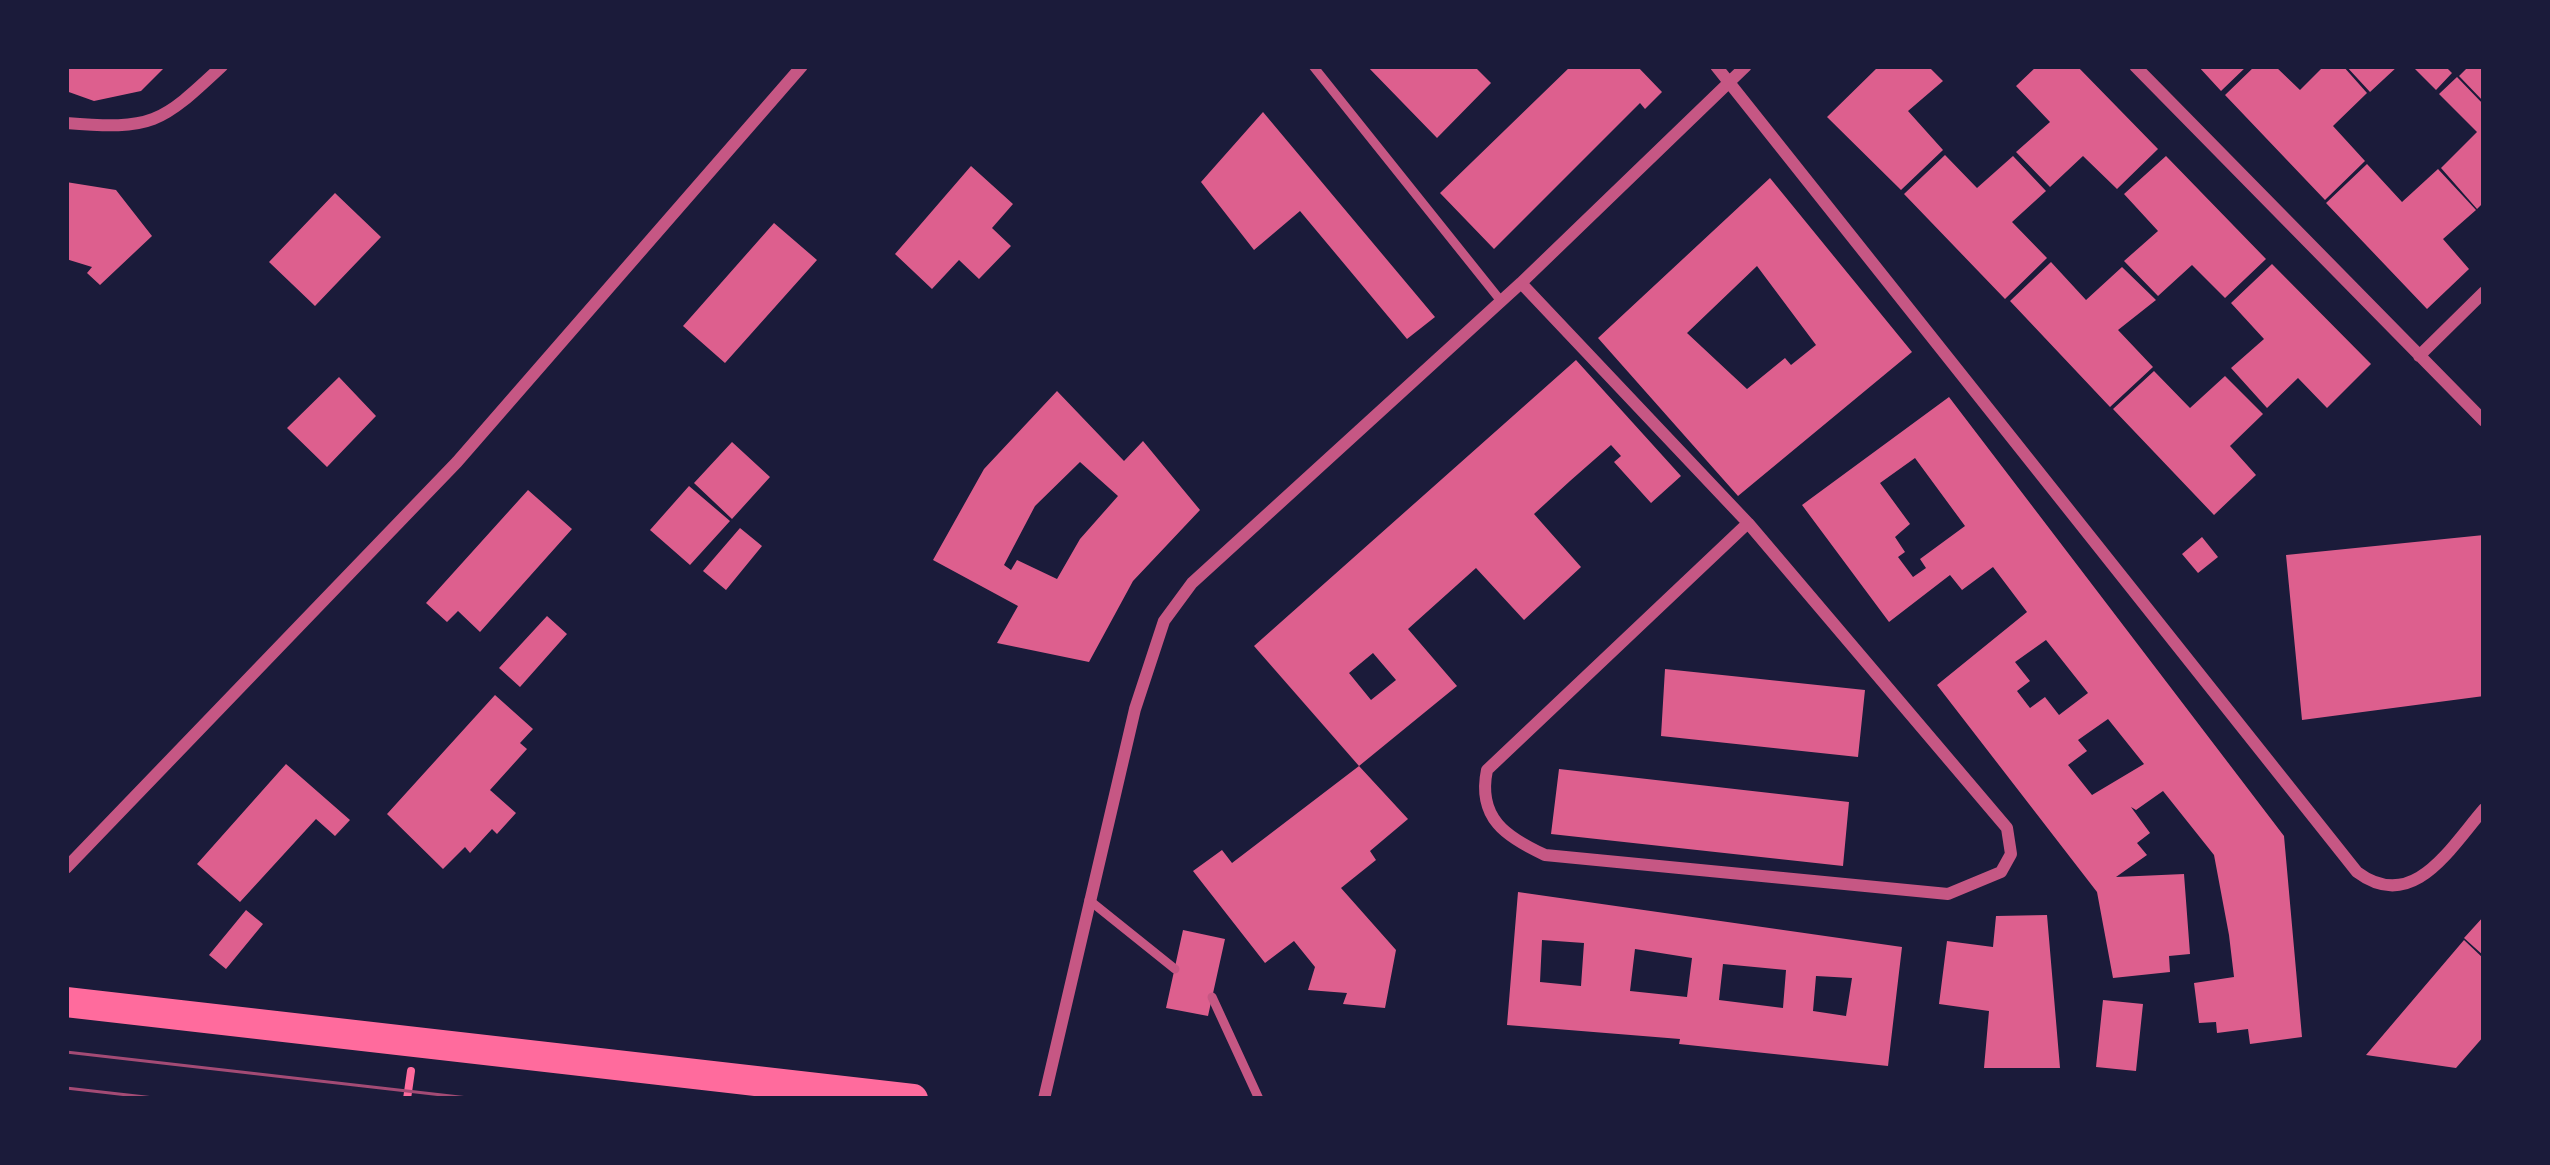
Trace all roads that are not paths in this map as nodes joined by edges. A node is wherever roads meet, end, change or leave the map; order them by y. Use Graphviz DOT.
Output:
graph roads {
  1 [pos="222,66"];
  2 [pos="802,66"];
  3 [pos="1313,66"];
  4 [pos="1716,66"];
  5 [pos="1746,66"];
  6 [pos="2135,66"];
  7 [pos="1730,81"];
  8 [pos="66,123"];
  9 [pos="1521,283"];
  10 [pos="2484,292"];
  11 [pos="1501,301"];
  12 [pos="2419,356"];
  13 [pos="2484,421"];
  14 [pos="1748,523"];
  15 [pos="2484,809"];
  16 [pos="66,868"];
  17 [pos="1089,900"];
  18 [pos="1175,969"];
  19 [pos="1212,998"];
  20 [pos="66,1002"];
  21 [pos="913,1099"];
  22 [pos="1044,1099"];
  23 [pos="1259,1099"];
  1 -- 8 [label="street"];
  2 -- 16 [label="street"];
  3 -- 11 [label="lane"];
  4 -- 7 [label="street"];
  5 -- 7 [label="street"];
  6 -- 12 [label="street"];
  7 -- 9 [label="street"];
  7 -- 15 [label="street"];
  9 -- 11 [label="street"];
  9 -- 14 [label="street"];
  10 -- 12 [label="street"];
  11 -- 17 [label="street"];
  12 -- 13 [label="street"];
  14 -- 14 [label="street"];
  17 -- 18 [label="lane"];
  17 -- 22 [label="street"];
  19 -- 23 [label="lane"];
  20 -- 21 [label="main road"];
}
